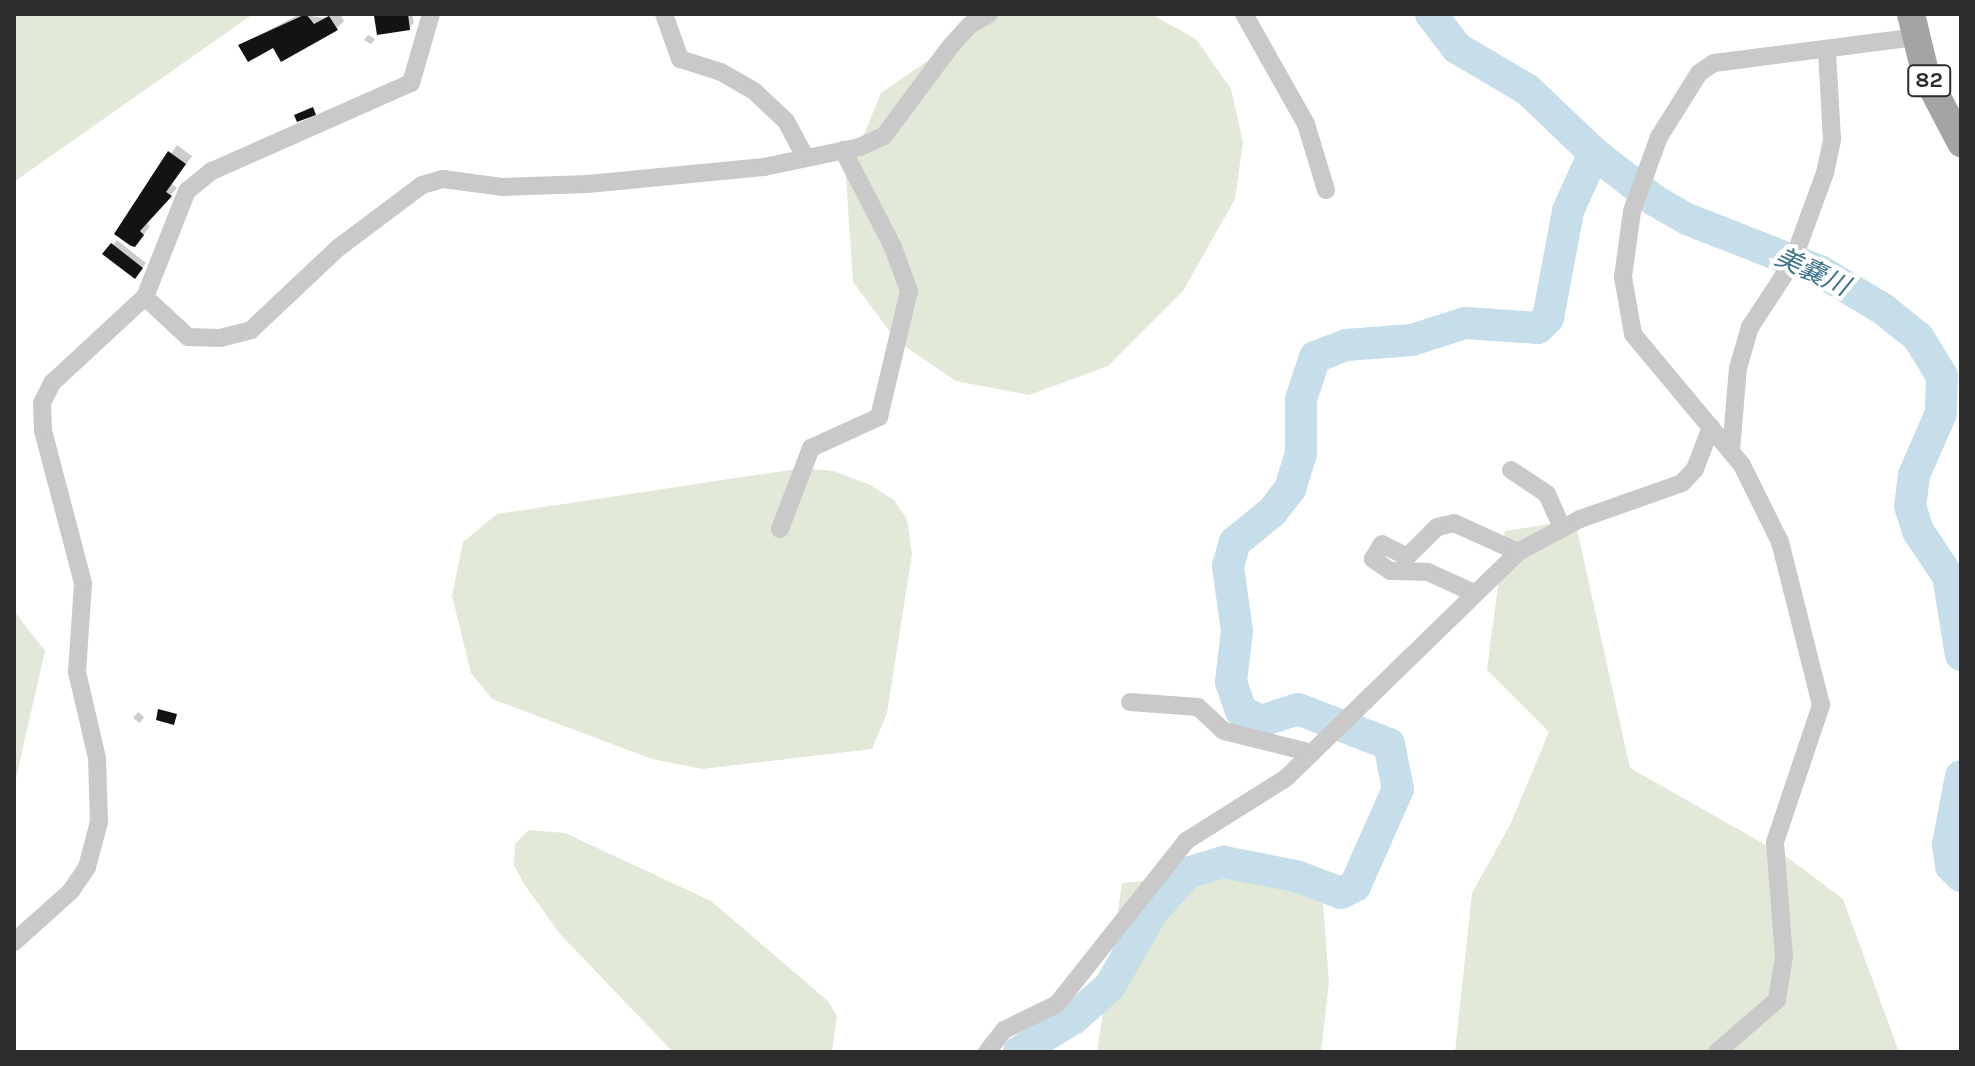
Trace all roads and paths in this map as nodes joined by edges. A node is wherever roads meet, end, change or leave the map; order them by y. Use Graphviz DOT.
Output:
graph roads {
  1 [pos="431,14"];
  2 [pos="664,14"];
  3 [pos="989,14"];
  4 [pos="1244,14"];
  5 [pos="1913,25"];
  6 [pos="1827,52"];
  7 [pos="1961,143"];
  8 [pos="843,150"];
  9 [pos="804,155"];
  10 [pos="1326,190"];
  11 [pos="145,297"];
  12 [pos="1711,427"];
  13 [pos="1731,451"];
  14 [pos="1511,470"];
  15 [pos="1562,527"];
  16 [pos="780,529"];
  17 [pos="1518,552"];
  18 [pos="1474,593"];
  19 [pos="1130,702"];
  20 [pos="1312,753"];
  21 [pos="14,942"];
  22 [pos="987,1052"];
  23 [pos="1717,1052"];
  1 -- 11 [label="street"];
  2 -- 9 [label="street"];
  3 -- 8 [label="street"];
  4 -- 10 [label="street"];
  5 -- 6 [label="street"];
  5 -- 7 [label="main road, 82"];
  6 -- 12 [label="street"];
  6 -- 13 [label="street"];
  8 -- 9 [label="street"];
  8 -- 16 [label="street"];
  9 -- 11 [label="street"];
  11 -- 21 [label="street"];
  12 -- 13 [label="street"];
  12 -- 15 [label="street"];
  13 -- 23 [label="street"];
  14 -- 15 [label="street"];
  15 -- 17 [label="street"];
  17 -- 18 [label="street"];
  17 -- 18 [label="street"];
  18 -- 20 [label="street"];
  19 -- 20 [label="street"];
  20 -- 22 [label="street"];
}
